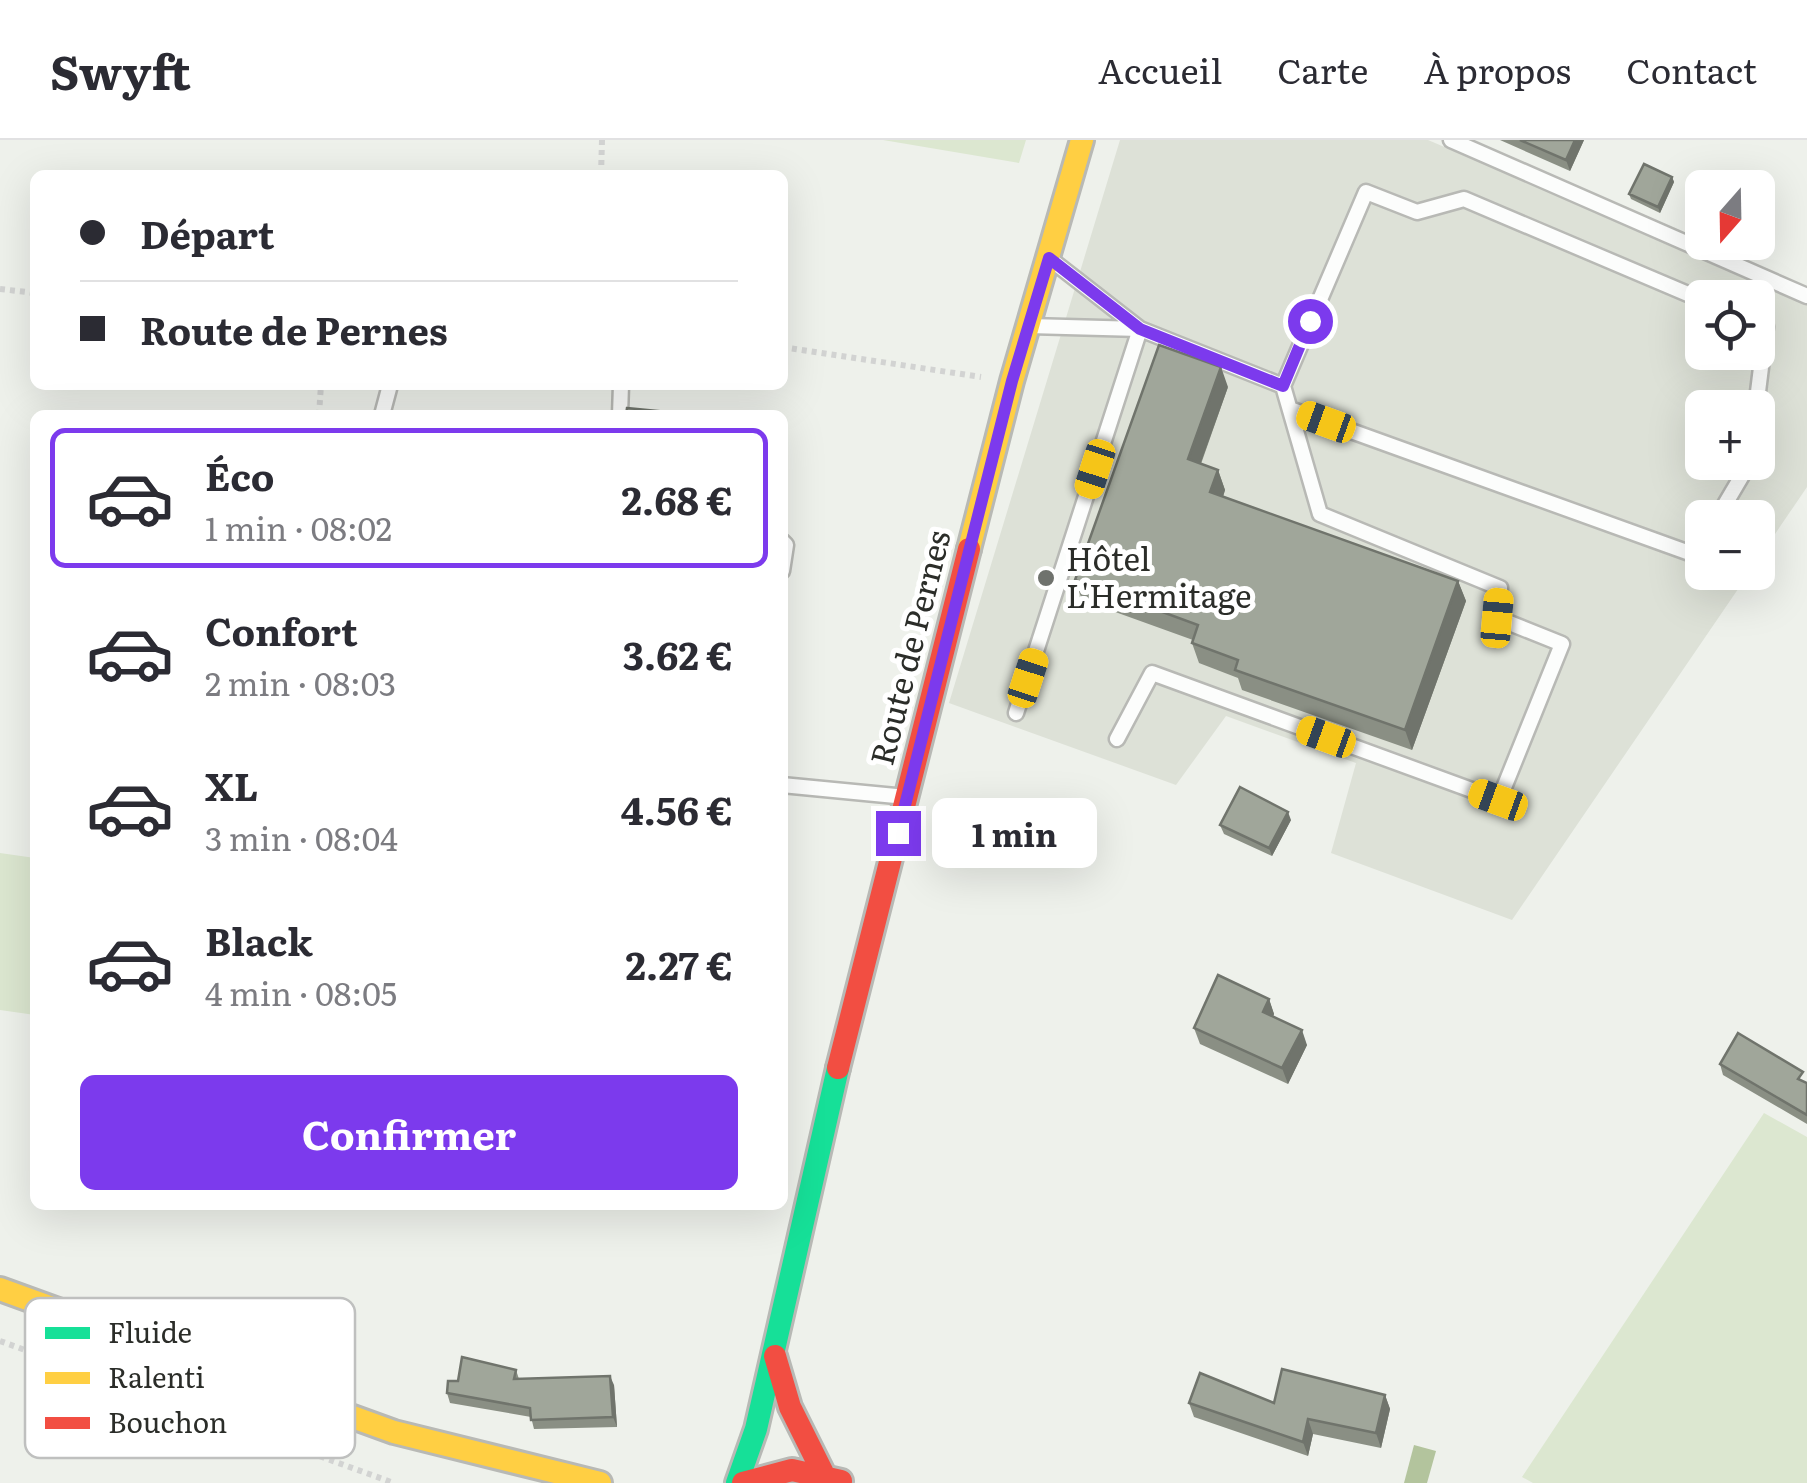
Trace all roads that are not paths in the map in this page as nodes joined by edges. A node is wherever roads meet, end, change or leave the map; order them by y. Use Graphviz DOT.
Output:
graph roads {
  1 [pos="1082,140"];
  2 [pos="1451,140"];
  3 [pos="1049,258"];
  4 [pos="1685,293"];
  5 [pos="1807,296"];
  6 [pos="1028,326"];
  7 [pos="1140,329"];
  8 [pos="1283,386"];
  9 [pos="1290,409"];
  10 [pos="1685,552"];
  11 [pos="1016,713"];
  12 [pos="1116,739"];
  13 [pos="788,786"];
  14 [pos="906,797"];
  15 [pos="0,1289"];
  16 [pos="25,1298"];
  17 [pos="774,1351"];
  18 [pos="355,1418"];
  19 [pos="823,1473"];
  20 [pos="563,1478"];
  21 [pos="600,1483"];
  22 [pos="740,1483"];
  23 [pos="846,1483"];
  1 -- 3 [label="main road, Route de Pernes"];
  2 -- 5 [label="lane"];
  3 -- 6 [label="main road, Route de Pernes"];
  3 -- 7 [label="lane"];
  4 -- 8 [label="lane"];
  6 -- 7 [label="lane"];
  6 -- 14 [label="main road, Route de Pernes"];
  7 -- 8 [label="lane"];
  7 -- 11 [label="lane"];
  8 -- 9 [label="lane"];
  9 -- 10 [label="lane"];
  9 -- 12 [label="lane"];
  13 -- 14 [label="lane"];
  14 -- 17 [label="main road, Route de Pernes"];
  15 -- 16 [label="main road"];
  17 -- 19 [label="main road, Route de Pernes"];
  17 -- 22 [label="main road, Route de Pernes"];
  18 -- 20 [label="main road"];
  19 -- 22 [label="main road"];
  19 -- 23 [label="main road"];
  20 -- 21 [label="main road"];
}
